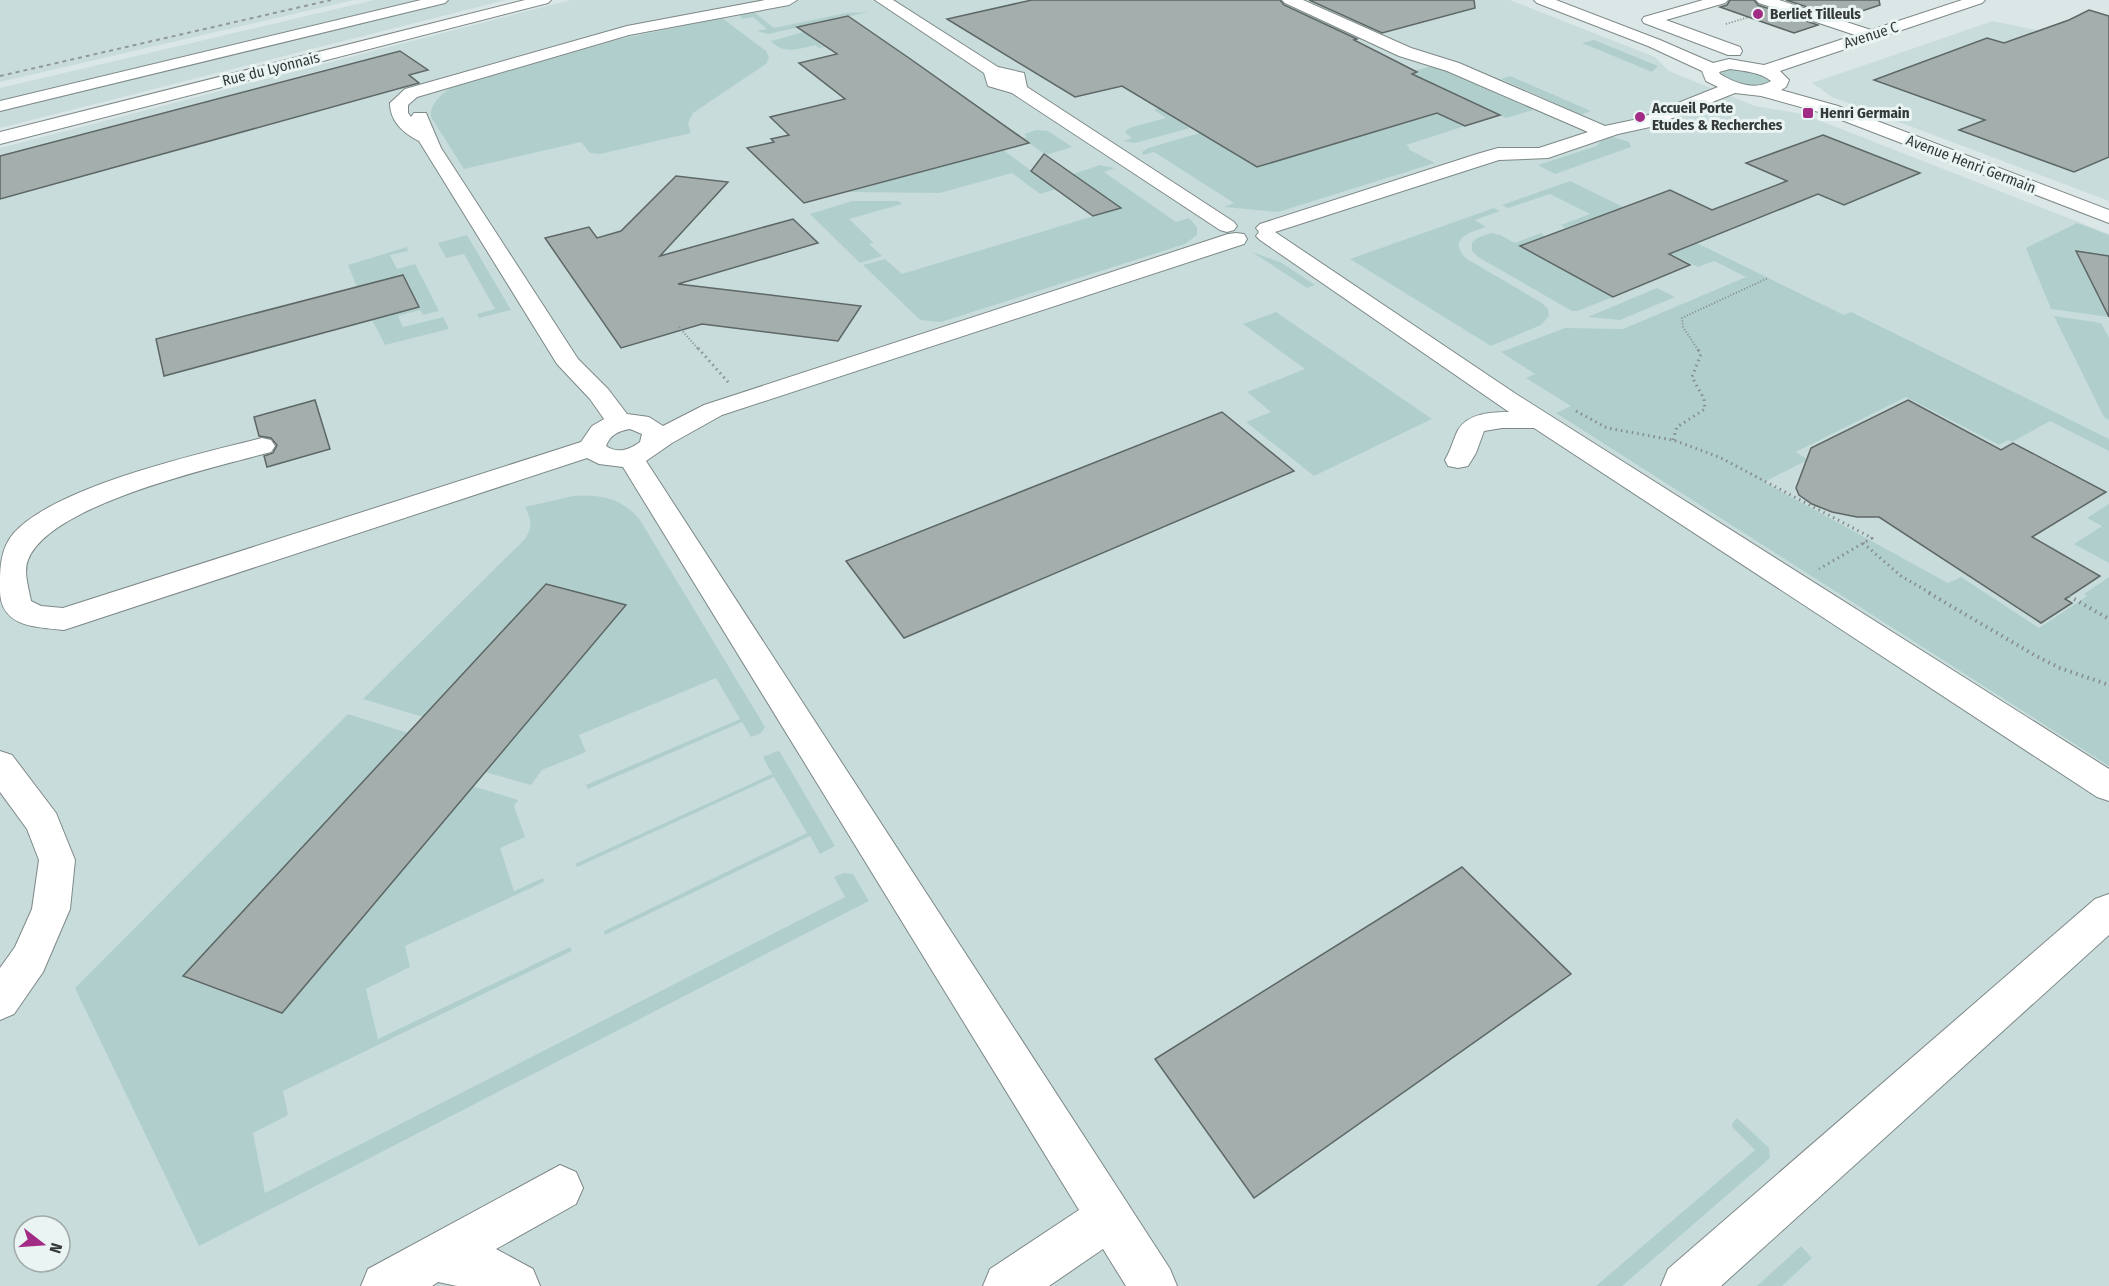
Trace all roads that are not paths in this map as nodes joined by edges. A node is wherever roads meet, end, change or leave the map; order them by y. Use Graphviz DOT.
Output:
graph roads {
  1 [pos="440,0"];
  2 [pos="543,0"];
  3 [pos="789,0"];
  4 [pos="883,0"];
  5 [pos="1290,0"];
  6 [pos="1542,0"];
  7 [pos="1720,0"];
  8 [pos="1764,0"];
  9 [pos="1977,0"];
  10 [pos="1871,35"];
  11 [pos="288,37"];
  12 [pos="1654,43"];
  13 [pos="319,57"];
  14 [pos="1732,58"];
  15 [pos="1766,70"];
  16 [pos="1712,73"];
  17 [pos="1780,83"];
  18 [pos="1692,84"];
  19 [pos="1735,87"];
  20 [pos="1760,90"];
  21 [pos="1663,95"];
  22 [pos="0,106"];
  23 [pos="1832,110"];
  24 [pos="1617,112"];
  25 [pos="1582,122"];
  26 [pos="1605,133"];
  27 [pos="0,138"];
  28 [pos="2109,217"];
  29 [pos="1265,229"];
  30 [pos="1230,233"];
  31 [pos="1539,420"];
  32 [pos="624,438"];
  33 [pos="262,446"];
  34 [pos="1458,460"];
  35 [pos="0,765"];
  36 [pos="2109,787"];
  37 [pos="2109,910"];
  38 [pos="0,1001"];
  39 [pos="560,1188"];
  40 [pos="1110,1217"];
  41 [pos="435,1258"];
  42 [pos="385,1286"];
  43 [pos="516,1286"];
  44 [pos="1007,1286"];
  45 [pos="1153,1286"];
  46 [pos="1685,1286"];
  1 -- 11 [label="street"];
  2 -- 13 [label="street, Rue du Lyonnais"];
  3 -- 32 [label="street"];
  4 -- 30 [label="street"];
  5 -- 25 [label="street"];
  6 -- 12 [label="street, Avenue Henri Germain"];
  7 -- 14 [label="street"];
  8 -- 10 [label="street"];
  9 -- 10 [label="street, Avenue C"];
  10 -- 15 [label="street, Avenue C"];
  11 -- 13 [label="street"];
  11 -- 22 [label="street"];
  12 -- 14 [label="street, Avenue Henri Germain"];
  12 -- 16 [label="street, Avenue Henri Germain"];
  13 -- 27 [label="street, Rue du Lyonnais"];
  14 -- 15 [label="street, Avenue Henri Germain"];
  14 -- 16 [label="street, Avenue Henri Germain"];
  15 -- 17 [label="street, Avenue Henri Germain"];
  16 -- 18 [label="street"];
  16 -- 19 [label="street, Avenue Henri Germain"];
  17 -- 20 [label="street, Avenue Henri Germain"];
  17 -- 23 [label="street, Avenue Henri Germain"];
  19 -- 20 [label="street, Avenue Henri Germain"];
  19 -- 26 [label="street"];
  20 -- 23 [label="street, Avenue Henri Germain"];
  21 -- 25 [label="street"];
  23 -- 28 [label="street, Avenue Henri Germain"];
  24 -- 25 [label="street"];
  25 -- 26 [label="street"];
  25 -- 29 [label="street"];
  26 -- 29 [label="street"];
  29 -- 30 [label="street"];
  29 -- 31 [label="street"];
  30 -- 32 [label="street"];
  30 -- 32 [label="street"];
  31 -- 34 [label="street"];
  31 -- 36 [label="street"];
  32 -- 33 [label="street"];
  32 -- 40 [label="street"];
  35 -- 38 [label="street"];
  37 -- 46 [label="street"];
  39 -- 41 [label="street"];
  40 -- 44 [label="street"];
  40 -- 45 [label="street"];
  41 -- 42 [label="street"];
  41 -- 43 [label="street"];
}
